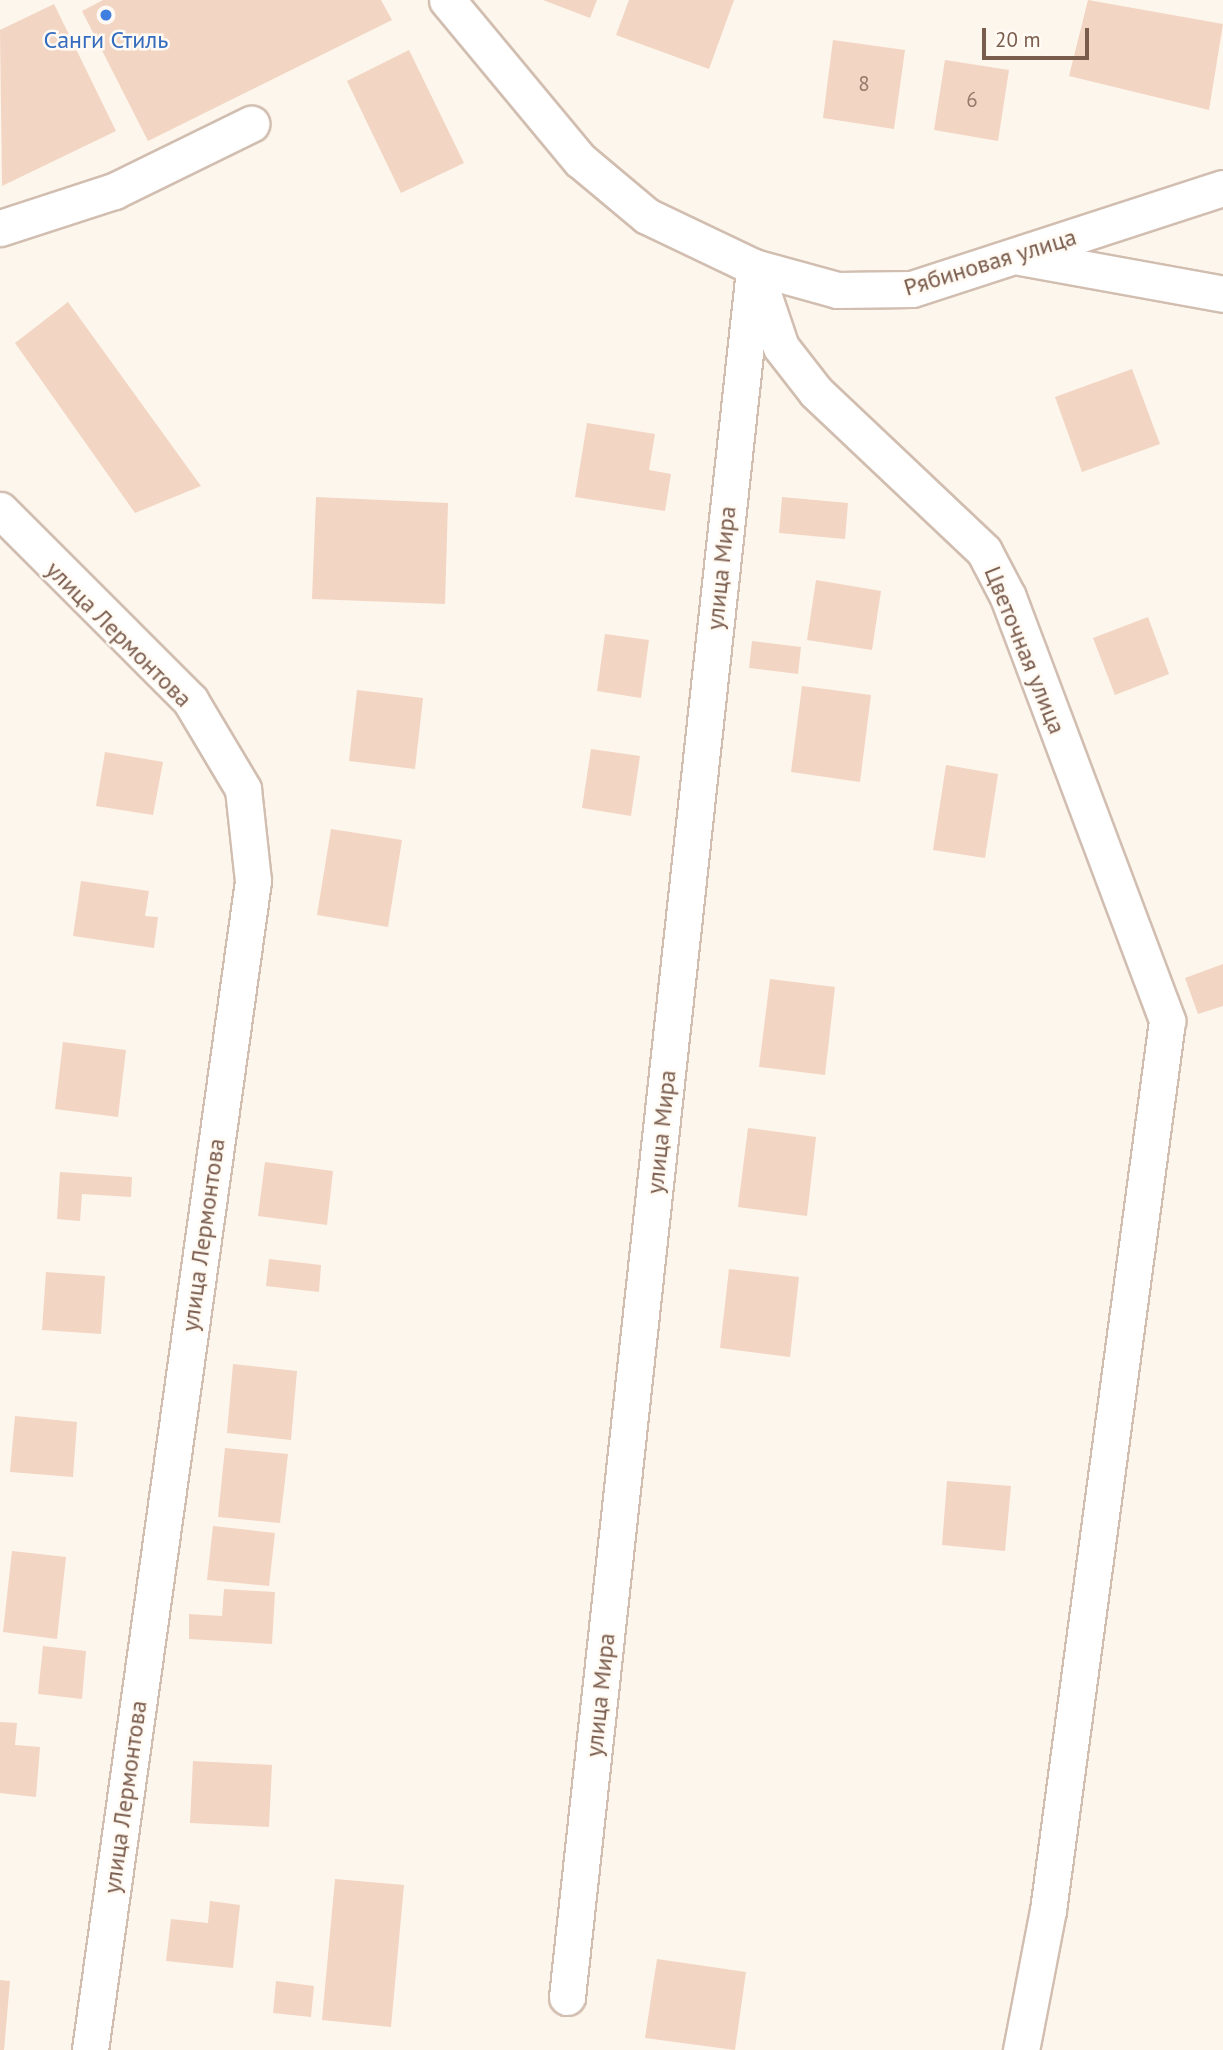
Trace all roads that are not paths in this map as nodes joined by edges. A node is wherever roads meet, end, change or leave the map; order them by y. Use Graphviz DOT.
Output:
graph roads {
  1 [pos="447,0"];
  2 [pos="251,124"];
  3 [pos="1223,188"];
  4 [pos="0,228"];
  5 [pos="1017,256"];
  6 [pos="754,267"];
  7 [pos="1223,294"];
  8 [pos="0,510"];
  9 [pos="567,1997"];
  10 [pos="90,2050"];
  11 [pos="1021,2050"];
  1 -- 6 [label="street, Рябиновая улица"];
  2 -- 4 [label="street"];
  3 -- 5 [label="street, Рябиновая улица"];
  5 -- 6 [label="street, Рябиновая улица"];
  5 -- 7 [label="street"];
  6 -- 9 [label="street, улица Мира"];
  6 -- 11 [label="street, Цветочная улица"];
  8 -- 10 [label="street, улица Лермонтова"];
}
